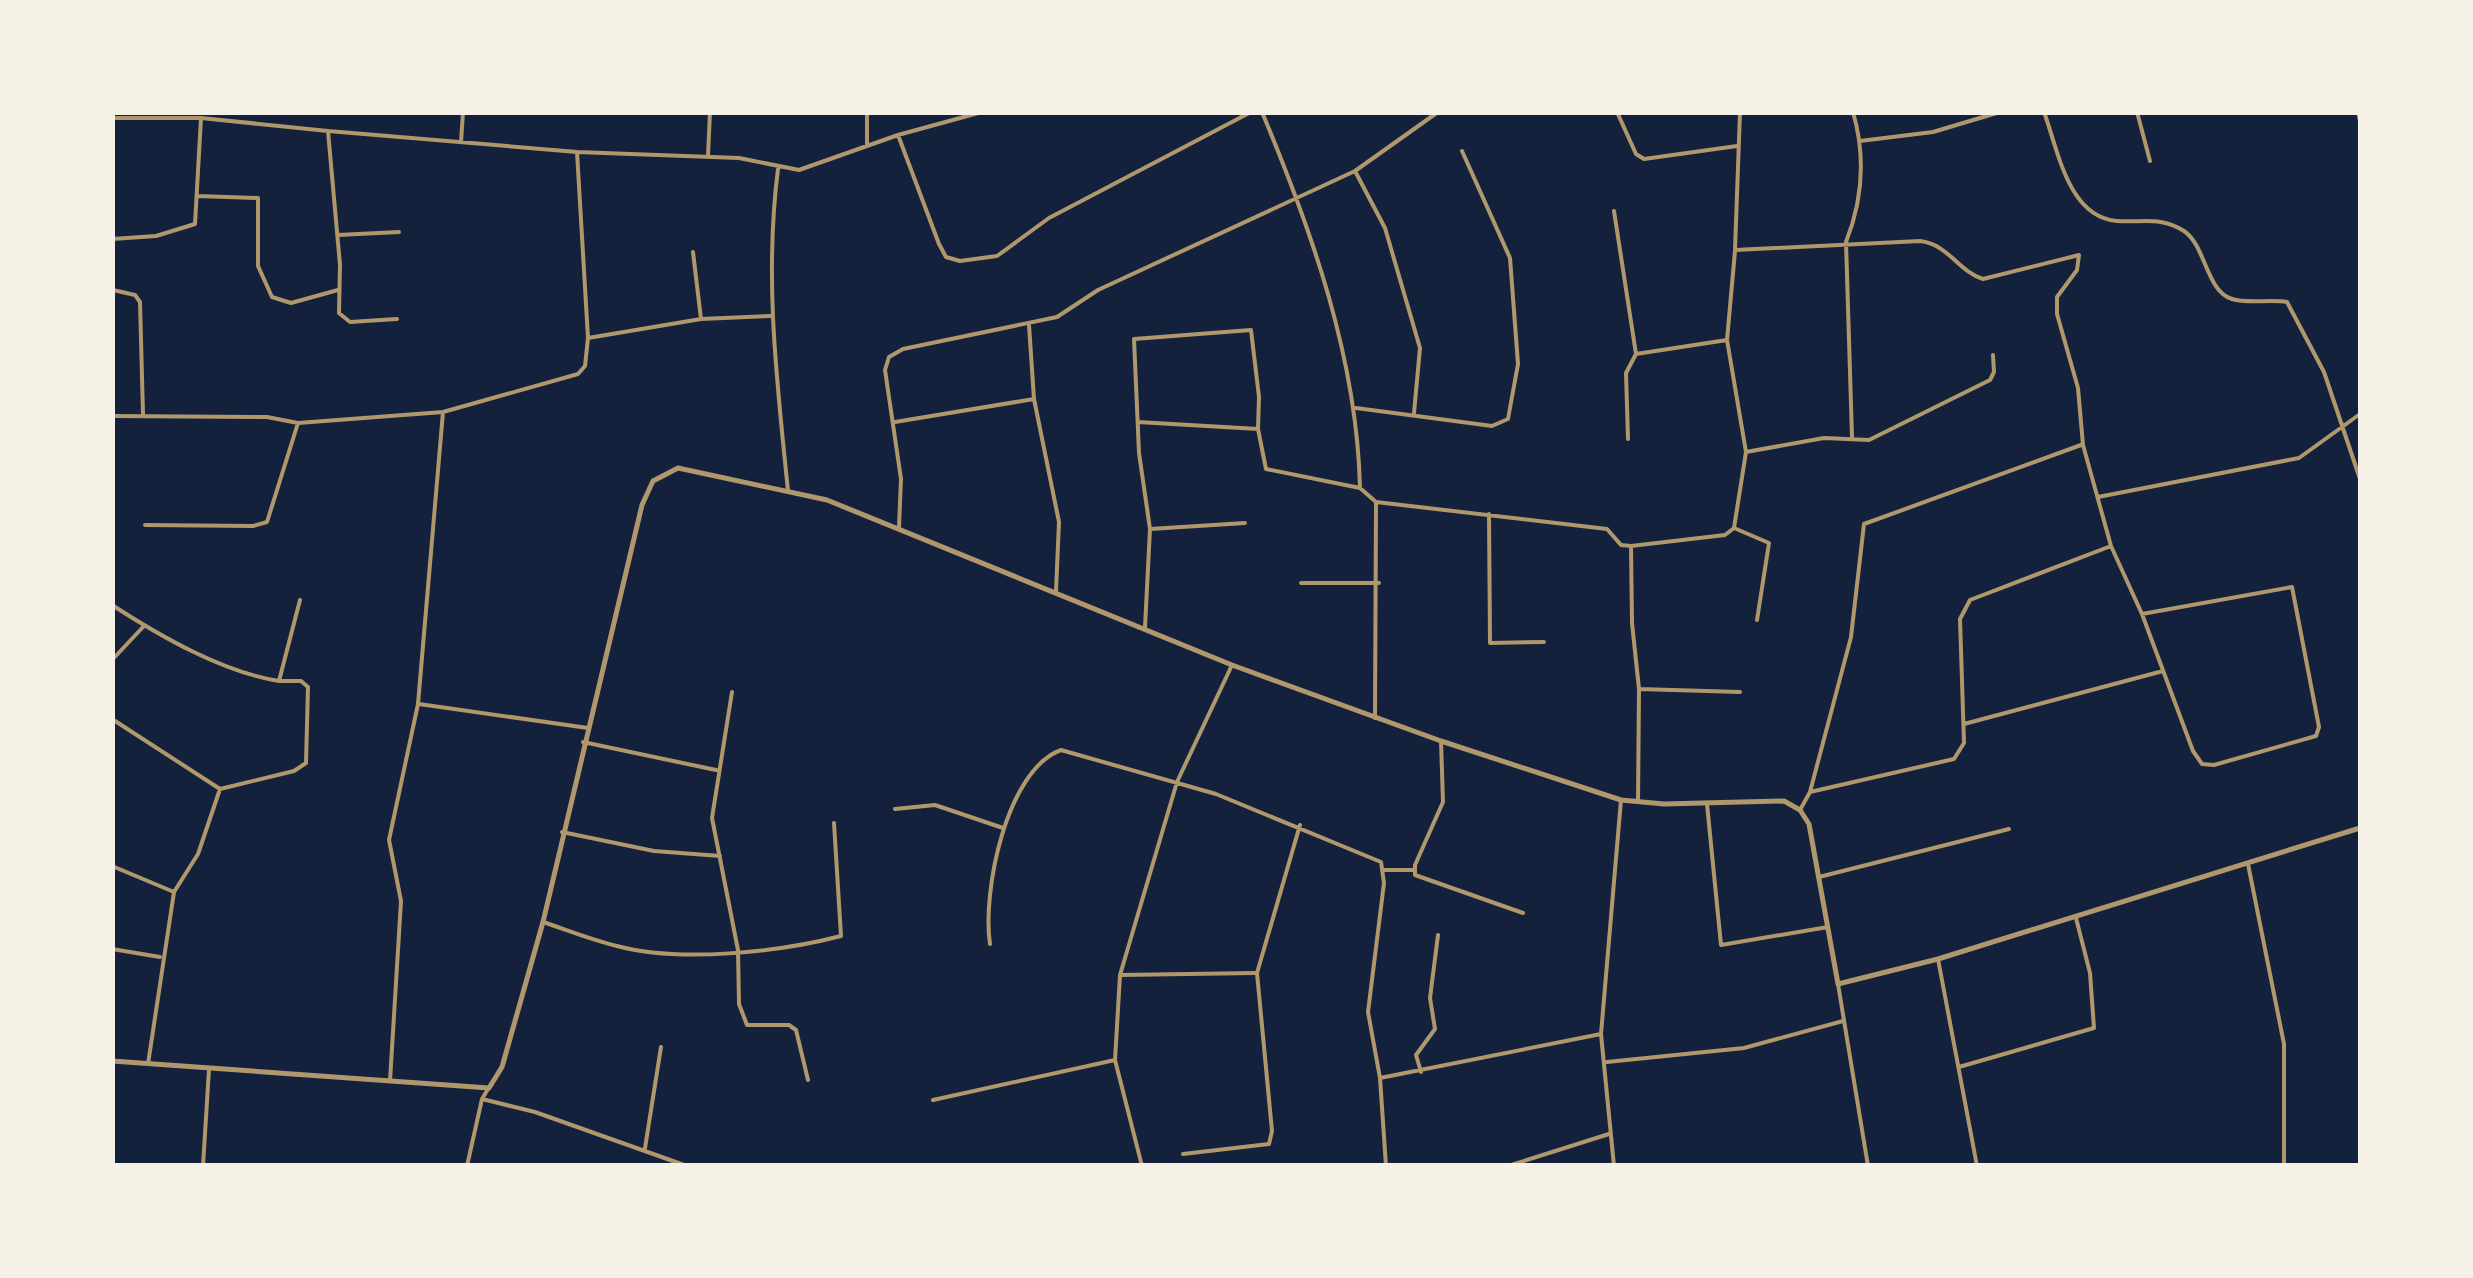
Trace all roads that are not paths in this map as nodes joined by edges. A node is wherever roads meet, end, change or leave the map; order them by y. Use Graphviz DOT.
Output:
graph roads {
  1 [pos="463,112"];
  2 [pos="710,112"];
  3 [pos="867,112"];
  4 [pos="982,112"];
  5 [pos="1251,112"];
  6 [pos="1262,112"];
  7 [pos="1438,112"];
  8 [pos="1617,112"];
  9 [pos="1740,112"];
  10 [pos="1854,112"];
  11 [pos="2000,112"];
  12 [pos="2044,112"];
  13 [pos="2137,112"];
  14 [pos="2358,112"];
  15 [pos="112,118"];
  16 [pos="201,118"];
  17 [pos="2360,121"];
  18 [pos="328,131"];
  19 [pos="898,135"];
  20 [pos="460,142"];
  21 [pos="1860,142"];
  22 [pos="867,145"];
  23 [pos="1737,146"];
  24 [pos="577,152"];
  25 [pos="1462,152"];
  26 [pos="708,156"];
  27 [pos="2150,161"];
  28 [pos="778,169"];
  29 [pos="1355,171"];
  30 [pos="197,196"];
  31 [pos="1298,198"];
  32 [pos="1614,211"];
  33 [pos="399,232"];
  34 [pos="338,236"];
  35 [pos="112,239"];
  36 [pos="1846,242"];
  37 [pos="1735,250"];
  38 [pos="693,252"];
  39 [pos="113,290"];
  40 [pos="338,290"];
  41 [pos="770,316"];
  42 [pos="396,319"];
  43 [pos="700,319"];
  44 [pos="1029,325"];
  45 [pos="588,338"];
  46 [pos="1727,340"];
  47 [pos="1636,354"];
  48 [pos="1993,355"];
  49 [pos="1034,400"];
  50 [pos="1356,408"];
  51 [pos="443,412"];
  52 [pos="1414,413"];
  53 [pos="144,414"];
  54 [pos="2360,414"];
  55 [pos="112,416"];
  56 [pos="895,422"];
  57 [pos="1138,422"];
  58 [pos="298,423"];
  59 [pos="2344,423"];
  60 [pos="1258,428"];
  61 [pos="1852,437"];
  62 [pos="1628,438"];
  63 [pos="2084,445"];
  64 [pos="1746,452"];
  65 [pos="2360,479"];
  66 [pos="1360,488"];
  67 [pos="788,491"];
  68 [pos="2098,496"];
  69 [pos="1376,502"];
  70 [pos="1489,514"];
  71 [pos="1246,523"];
  72 [pos="145,525"];
  73 [pos="899,527"];
  74 [pos="1734,528"];
  75 [pos="1150,529"];
  76 [pos="1631,546"];
  77 [pos="2111,546"];
  78 [pos="1302,583"];
  79 [pos="1379,583"];
  80 [pos="1056,591"];
  81 [pos="300,600"];
  82 [pos="112,605"];
  83 [pos="2142,614"];
  84 [pos="1757,620"];
  85 [pos="144,626"];
  86 [pos="1145,627"];
  87 [pos="1544,642"];
  88 [pos="112,660"];
  89 [pos="1232,666"];
  90 [pos="2164,670"];
  91 [pos="278,681"];
  92 [pos="1640,689"];
  93 [pos="732,692"];
  94 [pos="1740,692"];
  95 [pos="418,704"];
  96 [pos="112,718"];
  97 [pos="1375,718"];
  98 [pos="1964,724"];
  99 [pos="588,728"];
  100 [pos="583,742"];
  101 [pos="1440,742"];
  102 [pos="716,770"];
  103 [pos="1177,782"];
  104 [pos="220,790"];
  105 [pos="1810,792"];
  106 [pos="1621,800"];
  107 [pos="1638,802"];
  108 [pos="1707,804"];
  109 [pos="895,810"];
  110 [pos="1800,810"];
  111 [pos="834,823"];
  112 [pos="1300,825"];
  113 [pos="1002,828"];
  114 [pos="2360,828"];
  115 [pos="2009,829"];
  116 [pos="562,832"];
  117 [pos="722,856"];
  118 [pos="2248,864"];
  119 [pos="112,866"];
  120 [pos="1385,870"];
  121 [pos="1414,870"];
  122 [pos="1819,877"];
  123 [pos="174,892"];
  124 [pos="1524,913"];
  125 [pos="2076,918"];
  126 [pos="543,922"];
  127 [pos="1828,927"];
  128 [pos="1438,936"];
  129 [pos="990,944"];
  130 [pos="112,949"];
  131 [pos="738,950"];
  132 [pos="160,957"];
  133 [pos="1938,959"];
  134 [pos="1257,973"];
  135 [pos="1120,975"];
  136 [pos="1838,984"];
  137 [pos="1843,1022"];
  138 [pos="1601,1034"];
  139 [pos="661,1047"];
  140 [pos="1115,1060"];
  141 [pos="112,1062"];
  142 [pos="1606,1062"];
  143 [pos="148,1064"];
  144 [pos="1958,1067"];
  145 [pos="209,1069"];
  146 [pos="1421,1072"];
  147 [pos="1380,1078"];
  148 [pos="808,1080"];
  149 [pos="390,1082"];
  150 [pos="489,1088"];
  151 [pos="482,1099"];
  152 [pos="933,1100"];
  153 [pos="1609,1134"];
  154 [pos="645,1148"];
  155 [pos="1183,1154"];
  156 [pos="203,1166"];
  157 [pos="467,1166"];
  158 [pos="687,1166"];
  159 [pos="1142,1166"];
  160 [pos="1386,1166"];
  161 [pos="1508,1166"];
  162 [pos="1614,1166"];
  163 [pos="1868,1166"];
  164 [pos="1977,1166"];
  165 [pos="2284,1166"];
  1 -- 20 [label="street"];
  2 -- 26 [label="street"];
  3 -- 22 [label="street"];
  4 -- 19 [label="street"];
  5 -- 19 [label="street"];
  6 -- 31 [label="street"];
  7 -- 29 [label="street"];
  8 -- 23 [label="street"];
  9 -- 23 [label="street"];
  10 -- 21 [label="street"];
  11 -- 21 [label="street"];
  12 -- 59 [label="street"];
  13 -- 27 [label="street"];
  14 -- 17 [label="street"];
  15 -- 16 [label="street"];
  16 -- 18 [label="street"];
  16 -- 30 [label="street"];
  18 -- 20 [label="street"];
  18 -- 34 [label="street"];
  19 -- 22 [label="street"];
  20 -- 24 [label="street"];
  21 -- 36 [label="street"];
  22 -- 28 [label="street"];
  23 -- 37 [label="street"];
  24 -- 26 [label="street"];
  24 -- 45 [label="street"];
  25 -- 52 [label="street"];
  26 -- 28 [label="street"];
  28 -- 41 [label="street"];
  29 -- 31 [label="street"];
  29 -- 52 [label="street"];
  30 -- 35 [label="street"];
  30 -- 40 [label="street"];
  31 -- 44 [label="street"];
  31 -- 50 [label="street"];
  32 -- 47 [label="street"];
  33 -- 34 [label="street"];
  34 -- 40 [label="street"];
  36 -- 37 [label="street"];
  36 -- 61 [label="street"];
  36 -- 63 [label="street"];
  37 -- 46 [label="street"];
  38 -- 43 [label="street"];
  39 -- 53 [label="street"];
  40 -- 42 [label="street"];
  41 -- 43 [label="street"];
  41 -- 67 [label="street"];
  43 -- 45 [label="street"];
  44 -- 49 [label="street"];
  44 -- 56 [label="street"];
  45 -- 51 [label="street"];
  46 -- 47 [label="street"];
  46 -- 64 [label="street"];
  47 -- 62 [label="street"];
  48 -- 61 [label="street"];
  49 -- 56 [label="street"];
  49 -- 80 [label="street"];
  50 -- 52 [label="street"];
  50 -- 66 [label="street"];
  51 -- 58 [label="street"];
  51 -- 95 [label="street"];
  53 -- 55 [label="street"];
  53 -- 58 [label="street"];
  54 -- 59 [label="street"];
  56 -- 73 [label="street"];
  57 -- 60 [label="street"];
  57 -- 60 [label="street"];
  57 -- 75 [label="street"];
  58 -- 72 [label="street"];
  59 -- 65 [label="street"];
  59 -- 68 [label="street"];
  60 -- 66 [label="street"];
  61 -- 64 [label="street"];
  63 -- 68 [label="street"];
  63 -- 105 [label="street"];
  64 -- 74 [label="street"];
  66 -- 69 [label="street"];
  67 -- 73 [label="street"];
  67 -- 99 [label="street"];
  68 -- 77 [label="street"];
  69 -- 70 [label="street"];
  69 -- 79 [label="street"];
  70 -- 76 [label="street"];
  70 -- 87 [label="street"];
  71 -- 75 [label="street"];
  73 -- 80 [label="street"];
  74 -- 76 [label="street"];
  74 -- 84 [label="street"];
  75 -- 86 [label="street"];
  76 -- 92 [label="street"];
  77 -- 83 [label="street"];
  77 -- 98 [label="street"];
  78 -- 79 [label="street"];
  79 -- 97 [label="street"];
  80 -- 86 [label="street"];
  81 -- 91 [label="street"];
  82 -- 85 [label="street"];
  83 -- 90 [label="street"];
  83 -- 90 [label="street"];
  85 -- 88 [label="street"];
  85 -- 91 [label="street"];
  86 -- 89 [label="street"];
  89 -- 97 [label="street"];
  89 -- 103 [label="street"];
  90 -- 98 [label="street"];
  91 -- 104 [label="street"];
  92 -- 94 [label="street"];
  92 -- 107 [label="street"];
  93 -- 102 [label="street"];
  95 -- 99 [label="street"];
  95 -- 149 [label="street"];
  96 -- 104 [label="street"];
  97 -- 101 [label="street"];
  98 -- 105 [label="street"];
  99 -- 100 [label="street"];
  100 -- 102 [label="street"];
  100 -- 116 [label="street"];
  101 -- 106 [label="street"];
  101 -- 121 [label="street"];
  102 -- 117 [label="street"];
  103 -- 112 [label="street"];
  103 -- 113 [label="street"];
  103 -- 135 [label="street"];
  104 -- 123 [label="street"];
  105 -- 110 [label="street"];
  106 -- 107 [label="street"];
  106 -- 138 [label="street"];
  107 -- 108 [label="street"];
  108 -- 110 [label="street"];
  108 -- 127 [label="street"];
  109 -- 113 [label="street"];
  110 -- 122 [label="street"];
  111 -- 131 [label="street"];
  112 -- 120 [label="street"];
  112 -- 134 [label="street"];
  113 -- 129 [label="street"];
  114 -- 118 [label="street"];
  115 -- 122 [label="street"];
  116 -- 117 [label="street"];
  116 -- 126 [label="street"];
  117 -- 131 [label="street"];
  118 -- 125 [label="street"];
  118 -- 165 [label="street"];
  119 -- 123 [label="street"];
  120 -- 121 [label="street"];
  120 -- 147 [label="street"];
  121 -- 124 [label="street"];
  122 -- 127 [label="street"];
  123 -- 132 [label="street"];
  125 -- 133 [label="street"];
  125 -- 144 [label="street"];
  126 -- 131 [label="street"];
  126 -- 150 [label="street"];
  127 -- 136 [label="street"];
  128 -- 146 [label="street"];
  130 -- 132 [label="street"];
  131 -- 148 [label="street"];
  132 -- 143 [label="street"];
  133 -- 136 [label="street"];
  133 -- 144 [label="street"];
  134 -- 135 [label="street"];
  134 -- 155 [label="street"];
  135 -- 140 [label="street"];
  136 -- 137 [label="street"];
  137 -- 142 [label="street"];
  137 -- 163 [label="street"];
  138 -- 142 [label="street"];
  138 -- 146 [label="street"];
  139 -- 154 [label="street"];
  140 -- 152 [label="street"];
  140 -- 159 [label="street"];
  141 -- 143 [label="street"];
  142 -- 153 [label="street"];
  143 -- 145 [label="street"];
  144 -- 164 [label="street"];
  145 -- 149 [label="street"];
  145 -- 156 [label="street"];
  146 -- 147 [label="street"];
  147 -- 160 [label="street"];
  149 -- 150 [label="street"];
  150 -- 151 [label="street"];
  151 -- 154 [label="street"];
  151 -- 157 [label="street"];
  153 -- 161 [label="street"];
  153 -- 162 [label="street"];
  154 -- 158 [label="street"];
}
